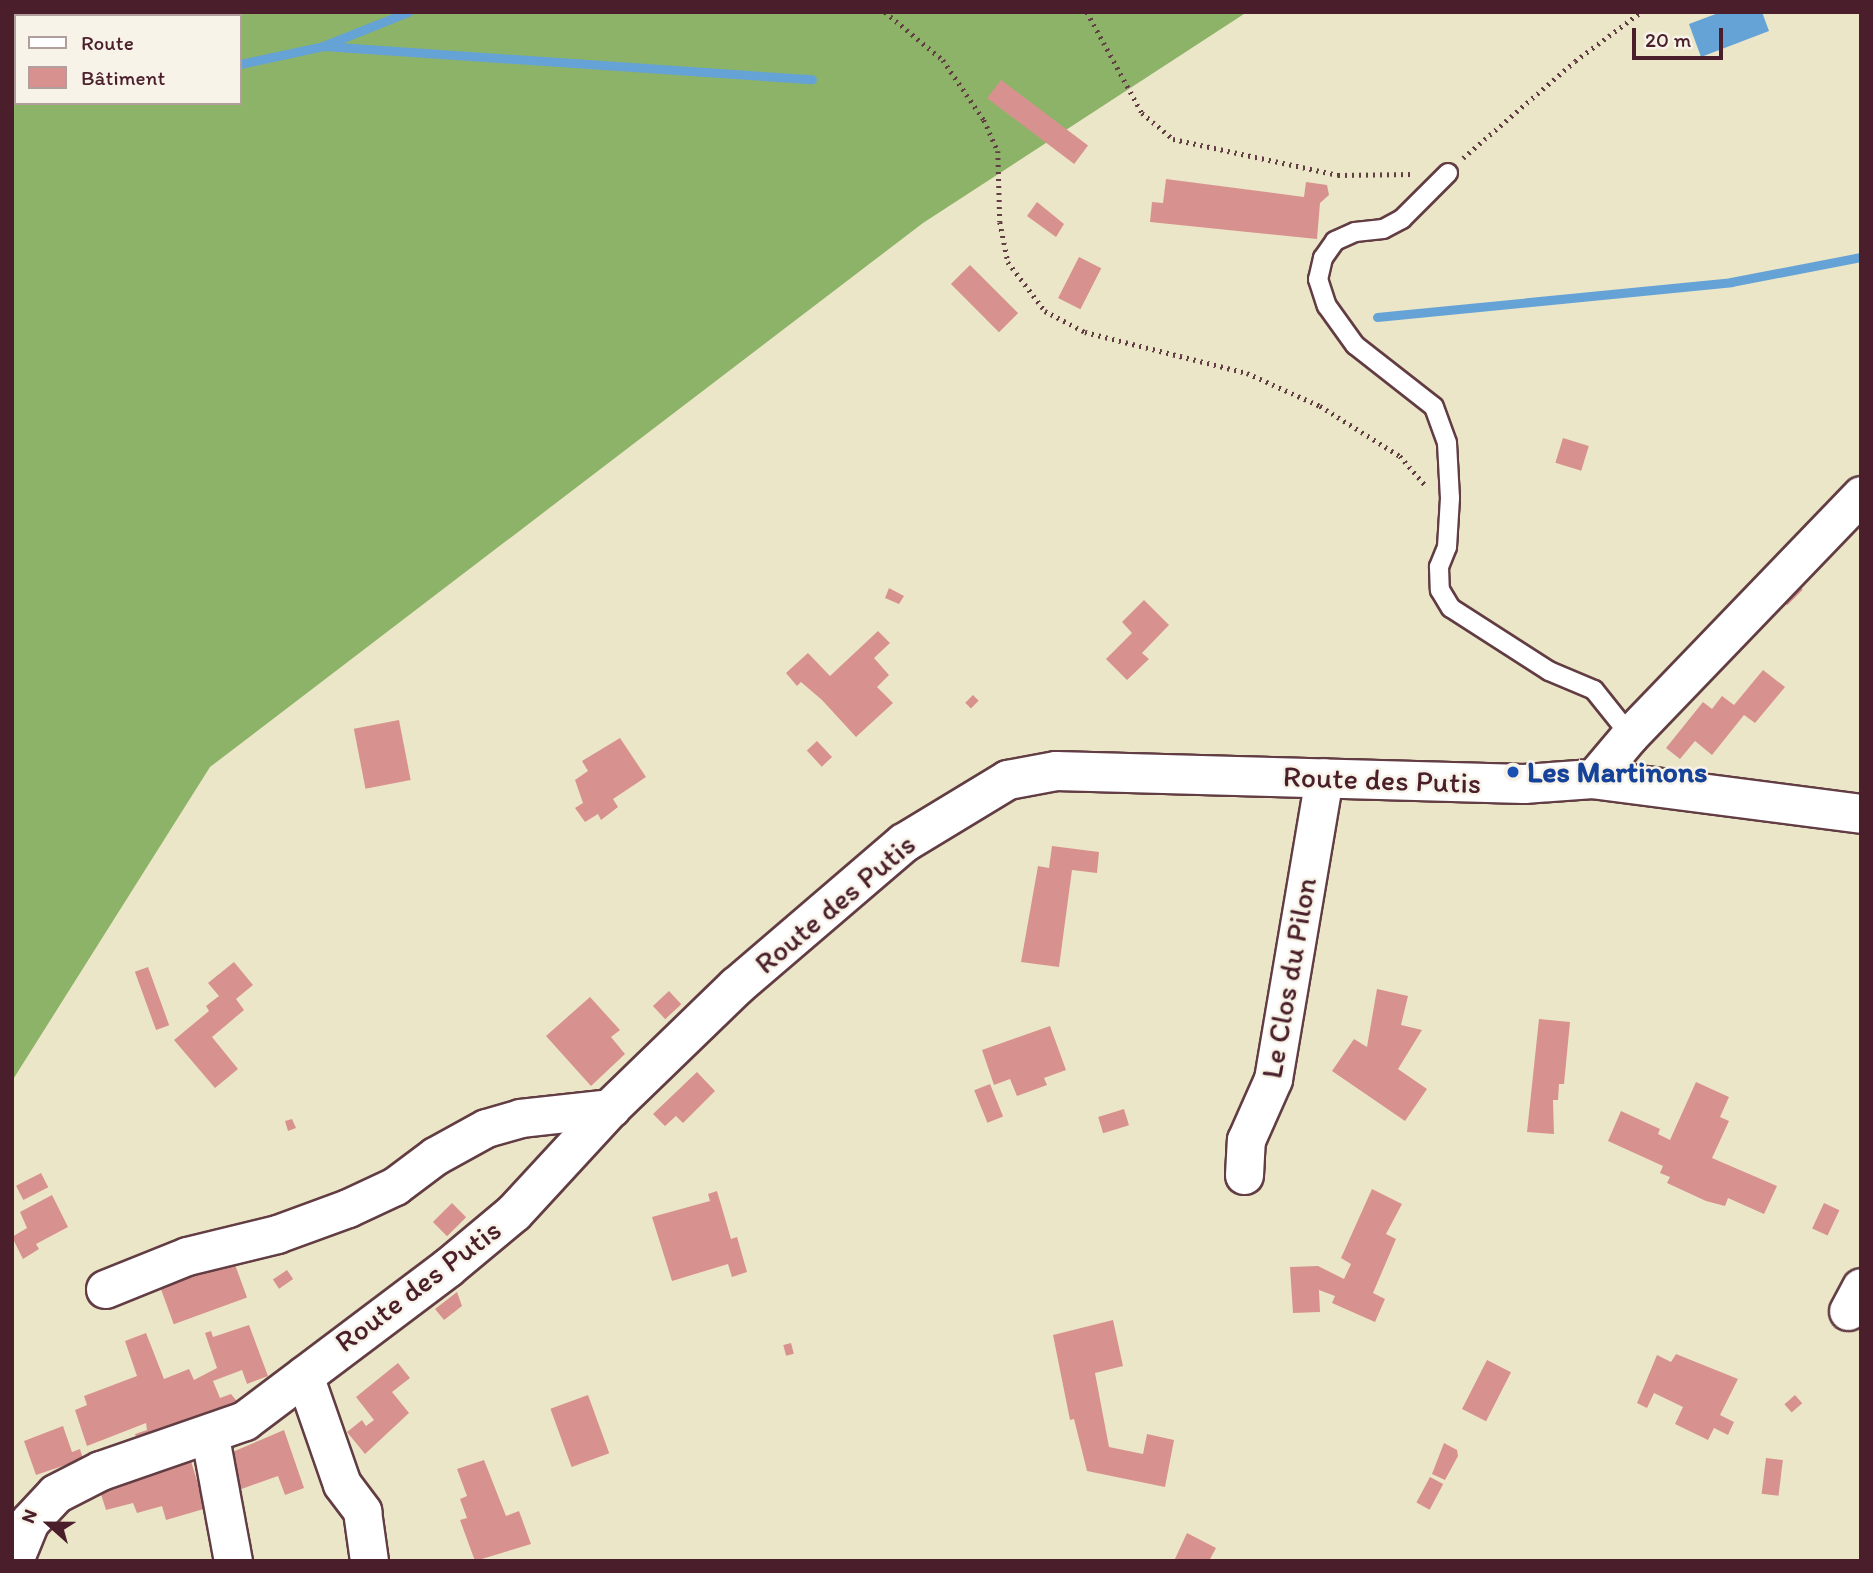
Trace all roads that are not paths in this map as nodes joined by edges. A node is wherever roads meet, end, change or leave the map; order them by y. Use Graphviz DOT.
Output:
graph roads {
  1 [pos="1448,173"];
  2 [pos="1861,495"];
  3 [pos="1630,734"];
  4 [pos="1324,777"];
  5 [pos="1594,779"];
  6 [pos="1861,814"];
  7 [pos="611,1108"];
  8 [pos="1244,1175"];
  9 [pos="105,1289"];
  10 [pos="304,1375"];
  11 [pos="210,1437"];
  12 [pos="12,1555"];
  13 [pos="14,1561"];
  14 [pos="233,1561"];
  15 [pos="369,1561"];
  1 -- 3 [label="lane"];
  2 -- 3 [label="street"];
  3 -- 5 [label="street"];
  4 -- 5 [label="street, Route des Putis"];
  4 -- 7 [label="street, Route des Putis"];
  4 -- 8 [label="street, Le Clos du Pilon"];
  5 -- 6 [label="street, Route des Putis"];
  7 -- 9 [label="street"];
  7 -- 10 [label="street, Route des Putis"];
  10 -- 11 [label="street, Route des Putis"];
  10 -- 15 [label="street"];
  11 -- 13 [label="street, Route des Putis"];
  11 -- 14 [label="street"];
  12 -- 13 [label="street"];
}
